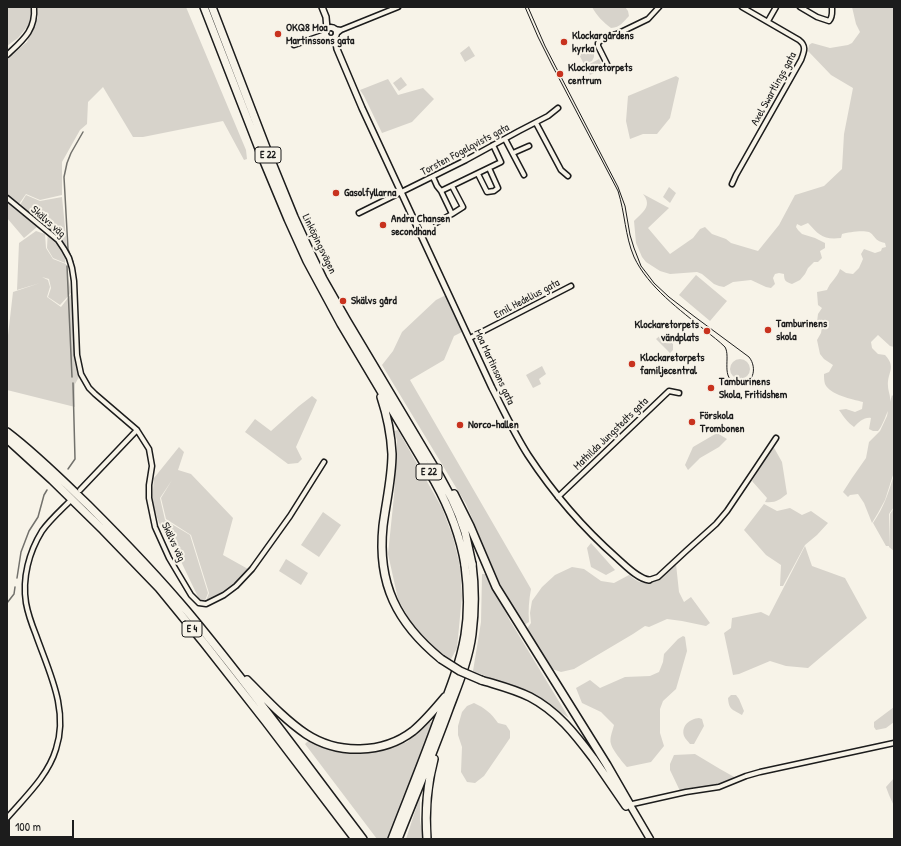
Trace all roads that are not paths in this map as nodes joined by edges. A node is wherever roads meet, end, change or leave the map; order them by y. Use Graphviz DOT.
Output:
graph roads {
  1 [pos="34,7"];
  2 [pos="202,7"];
  3 [pos="212,7"];
  4 [pos="217,7"];
  5 [pos="322,7"];
  6 [pos="398,7"];
  7 [pos="659,7"];
  8 [pos="742,7"];
  9 [pos="776,7"];
  10 [pos="800,7"];
  11 [pos="832,7"];
  12 [pos="768,21"];
  13 [pos="220,28"];
  14 [pos="331,33"];
  15 [pos="294,45"];
  16 [pos="7,55"];
  17 [pos="607,64"];
  18 [pos="558,108"];
  19 [pos="536,123"];
  20 [pos="505,139"];
  21 [pos="494,146"];
  22 [pos="529,146"];
  23 [pos="513,153"];
  24 [pos="489,168"];
  25 [pos="478,174"];
  26 [pos="524,175"];
  27 [pos="568,176"];
  28 [pos="433,178"];
  29 [pos="732,184"];
  30 [pos="452,186"];
  31 [pos="441,191"];
  32 [pos="401,192"];
  33 [pos="7,198"];
  34 [pos="359,213"];
  35 [pos="452,214"];
  36 [pos="436,223"];
  37 [pos="570,286"];
  38 [pos="470,338"];
  39 [pos="378,385"];
  40 [pos="679,393"];
  41 [pos="137,430"];
  42 [pos="7,432"];
  43 [pos="776,438"];
  44 [pos="7,439"];
  45 [pos="324,462"];
  46 [pos="439,474"];
  47 [pos="80,490"];
  48 [pos="558,497"];
  49 [pos="69,502"];
  50 [pos="469,564"];
  51 [pos="649,580"];
  52 [pos="229,663"];
  53 [pos="449,692"];
  54 [pos="440,735"];
  55 [pos="894,743"];
  56 [pos="628,805"];
  57 [pos="7,818"];
  58 [pos="355,839"];
  59 [pos="363,839"];
  60 [pos="392,839"];
  61 [pos="398,839"];
  62 [pos="427,839"];
  63 [pos="649,839"];
  1 -- 16 [label="street"];
  2 -- 39 [label="highway, Linköpingsvägen / E 22"];
  3 -- 13 [label="highway, Linköpingsvägen / E 22"];
  4 -- 13 [label="highway"];
  5 -- 14 [label="street"];
  6 -- 14 [label="street"];
  7 -- 17 [label="street"];
  8 -- 12 [label="street, Axel Swartlings gata"];
  9 -- 12 [label="street"];
  10 -- 11 [label="street"];
  12 -- 29 [label="street, Axel Swartlings gata"];
  13 -- 46 [label="highway, Linköpingsvägen / E 22"];
  14 -- 15 [label="street"];
  14 -- 32 [label="street, Moa Martinsons gata"];
  18 -- 19 [label="street, Torsten Fogelqvists gata"];
  19 -- 20 [label="street, Torsten Fogelqvists gata"];
  19 -- 27 [label="street"];
  20 -- 21 [label="street, Torsten Fogelqvists gata"];
  20 -- 23 [label="street"];
  21 -- 24 [label="street"];
  21 -- 28 [label="street, Torsten Fogelqvists gata"];
  22 -- 23 [label="street"];
  23 -- 26 [label="street"];
  24 -- 25 [label="street"];
  24 -- 25 [label="street"];
  25 -- 30 [label="street"];
  28 -- 31 [label="street"];
  28 -- 32 [label="street, Torsten Fogelqvists gata"];
  30 -- 31 [label="street"];
  30 -- 35 [label="street"];
  31 -- 35 [label="street"];
  32 -- 34 [label="street"];
  32 -- 38 [label="street, Moa Martinsons gata"];
  33 -- 41 [label="street, Skälvs väg"];
  35 -- 36 [label="street"];
  37 -- 38 [label="street, Emil Hedelius gata"];
  38 -- 48 [label="street, Moa Martinsons gata"];
  39 -- 50 [label="highway, E 22"];
  39 -- 56 [label="highway, bridge"];
  40 -- 48 [label="street, Mathilda Jungstedts gata"];
  41 -- 45 [label="street, Skälvs väg"];
  41 -- 47 [label="street"];
  42 -- 52 [label="highway, E 4"];
  43 -- 51 [label="street"];
  44 -- 58 [label="highway, E 4"];
  46 -- 50 [label="highway, E 22"];
  46 -- 56 [label="highway"];
  48 -- 51 [label="street, Moa Martinsons gata"];
  49 -- 57 [label="street"];
  50 -- 53 [label="highway, E 22"];
  50 -- 54 [label="highway, E 22"];
  52 -- 53 [label="highway"];
  52 -- 59 [label="highway, E 4"];
  53 -- 60 [label="highway"];
  54 -- 61 [label="highway, E 22"];
  54 -- 62 [label="highway"];
  55 -- 56 [label="street"];
  56 -- 63 [label="main road"];
}
